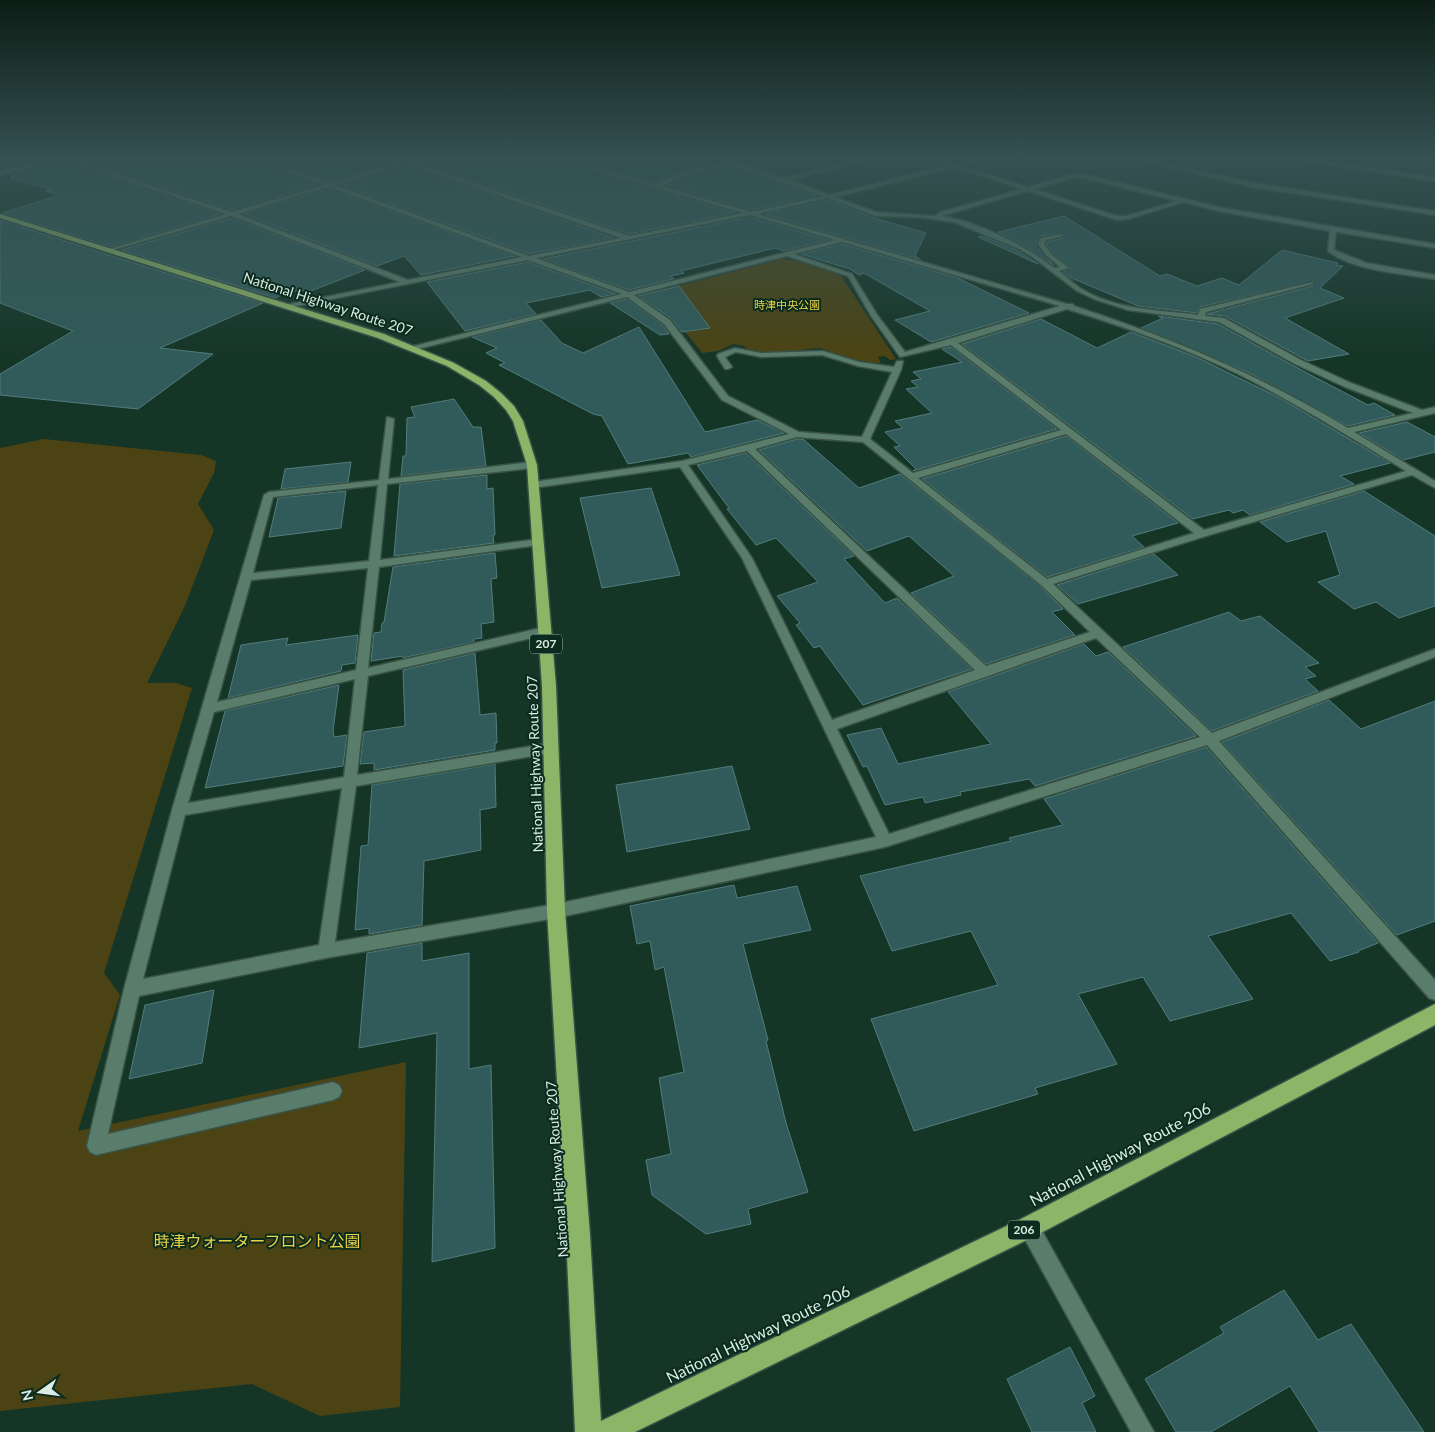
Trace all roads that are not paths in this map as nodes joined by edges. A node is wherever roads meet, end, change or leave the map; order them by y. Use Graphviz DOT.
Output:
graph roads {
  1 [pos="29,226"];
  2 [pos="193,226"];
  3 [pos="262,226"];
  4 [pos="442,226"];
  5 [pos="592,226"];
  6 [pos="689,226"];
  7 [pos="796,226"];
  8 [pos="968,226"];
  9 [pos="1311,226"];
  10 [pos="1333,230"];
  11 [pos="1061,235"];
  12 [pos="628,238"];
  13 [pos="842,240"];
  14 [pos="1435,246"];
  15 [pos="108,252"];
  16 [pos="787,254"];
  17 [pos="529,258"];
  18 [pos="1052,270"];
  19 [pos="1435,277"];
  20 [pos="406,282"];
  21 [pos="1311,283"];
  22 [pos="628,294"];
  23 [pos="1096,298"];
  24 [pos="1088,301"];
  25 [pos="1079,303"];
  26 [pos="287,306"];
  27 [pos="1070,306"];
  28 [pos="1201,316"];
  29 [pos="952,342"];
  30 [pos="413,349"];
  31 [pos="903,354"];
  32 [pos="728,367"];
  33 [pos="897,370"];
  34 [pos="1435,410"];
  35 [pos="1421,413"];
  36 [pos="390,419"];
  37 [pos="1346,431"];
  38 [pos="1066,432"];
  39 [pos="797,434"];
  40 [pos="865,440"];
  41 [pos="749,448"];
  42 [pos="682,464"];
  43 [pos="532,465"];
  44 [pos="1413,472"];
  45 [pos="911,477"];
  46 [pos="384,481"];
  47 [pos="533,485"];
  48 [pos="1435,485"];
  49 [pos="1202,534"];
  50 [pos="538,542"];
  51 [pos="374,564"];
  52 [pos="247,577"];
  53 [pos="1045,582"];
  54 [pos="545,631"];
  55 [pos="1098,633"];
  56 [pos="1435,653"];
  57 [pos="984,671"];
  58 [pos="362,673"];
  59 [pos="208,709"];
  60 [pos="830,726"];
  61 [pos="1210,739"];
  62 [pos="551,748"];
  63 [pos="350,781"];
  64 [pos="179,810"];
  65 [pos="885,841"];
  66 [pos="556,911"];
  67 [pos="326,951"];
  68 [pos="132,989"];
  69 [pos="1435,992"];
  70 [pos="1435,1014"];
  71 [pos="333,1091"];
  72 [pos="1029,1227"];
  73 [pos="588,1432"];
  74 [pos="607,1432"];
  75 [pos="1143,1432"];
  1 -- 15 [label="highway, National Highway Route 207 / 207"];
  2 -- 15 [label="street"];
  3 -- 20 [label="street"];
  4 -- 17 [label="street"];
  5 -- 12 [label="street"];
  6 -- 12 [label="street"];
  7 -- 13 [label="street"];
  8 -- 18 [label="street"];
  9 -- 10 [label="street"];
  10 -- 14 [label="street"];
  10 -- 19 [label="street"];
  11 -- 18 [label="street"];
  12 -- 17 [label="street"];
  13 -- 16 [label="street"];
  13 -- 27 [label="street"];
  15 -- 26 [label="highway, National Highway Route 207 / 207"];
  16 -- 22 [label="street"];
  16 -- 31 [label="street"];
  17 -- 20 [label="street"];
  17 -- 22 [label="street"];
  18 -- 23 [label="street"];
  20 -- 26 [label="street"];
  21 -- 28 [label="street"];
  22 -- 30 [label="street"];
  22 -- 39 [label="street"];
  23 -- 24 [label="street"];
  23 -- 28 [label="street"];
  25 -- 27 [label="street"];
  26 -- 30 [label="highway, National Highway Route 207 / 207"];
  27 -- 29 [label="street"];
  27 -- 37 [label="street"];
  28 -- 35 [label="street"];
  29 -- 31 [label="street"];
  29 -- 38 [label="street"];
  30 -- 43 [label="highway, National Highway Route 207 / 207"];
  31 -- 33 [label="street"];
  32 -- 33 [label="street"];
  33 -- 40 [label="street"];
  34 -- 35 [label="street"];
  35 -- 37 [label="street"];
  36 -- 46 [label="street"];
  37 -- 44 [label="street"];
  38 -- 45 [label="street"];
  38 -- 49 [label="street"];
  39 -- 40 [label="street"];
  39 -- 41 [label="street"];
  40 -- 45 [label="street"];
  41 -- 42 [label="street"];
  41 -- 57 [label="street"];
  42 -- 47 [label="street"];
  42 -- 60 [label="street"];
  43 -- 46 [label="street"];
  43 -- 47 [label="highway, National Highway Route 207 / 207"];
  44 -- 48 [label="street"];
  44 -- 49 [label="street"];
  45 -- 53 [label="street"];
  46 -- 51 [label="street"];
  46 -- 52 [label="street"];
  47 -- 50 [label="highway, National Highway Route 207 / 207"];
  49 -- 53 [label="street"];
  50 -- 51 [label="street"];
  50 -- 54 [label="highway, National Highway Route 207 / 207"];
  51 -- 52 [label="street"];
  51 -- 58 [label="street"];
  52 -- 59 [label="street"];
  53 -- 55 [label="street"];
  54 -- 58 [label="street"];
  54 -- 62 [label="highway, National Highway Route 207 / 207"];
  55 -- 57 [label="street"];
  55 -- 61 [label="street"];
  56 -- 61 [label="street"];
  57 -- 60 [label="street"];
  58 -- 59 [label="street"];
  58 -- 63 [label="street"];
  59 -- 64 [label="street"];
  60 -- 65 [label="street"];
  61 -- 65 [label="street"];
  61 -- 69 [label="street"];
  62 -- 63 [label="street"];
  62 -- 66 [label="highway, National Highway Route 207 / 207"];
  63 -- 64 [label="street"];
  63 -- 67 [label="street"];
  64 -- 68 [label="street"];
  65 -- 66 [label="street"];
  66 -- 67 [label="street"];
  66 -- 73 [label="highway, National Highway Route 207 / 207"];
  67 -- 68 [label="street"];
  68 -- 71 [label="street"];
  70 -- 72 [label="highway, National Highway Route 206 / 206"];
  72 -- 74 [label="highway, National Highway Route 206 / 206"];
  72 -- 75 [label="street"];
}
